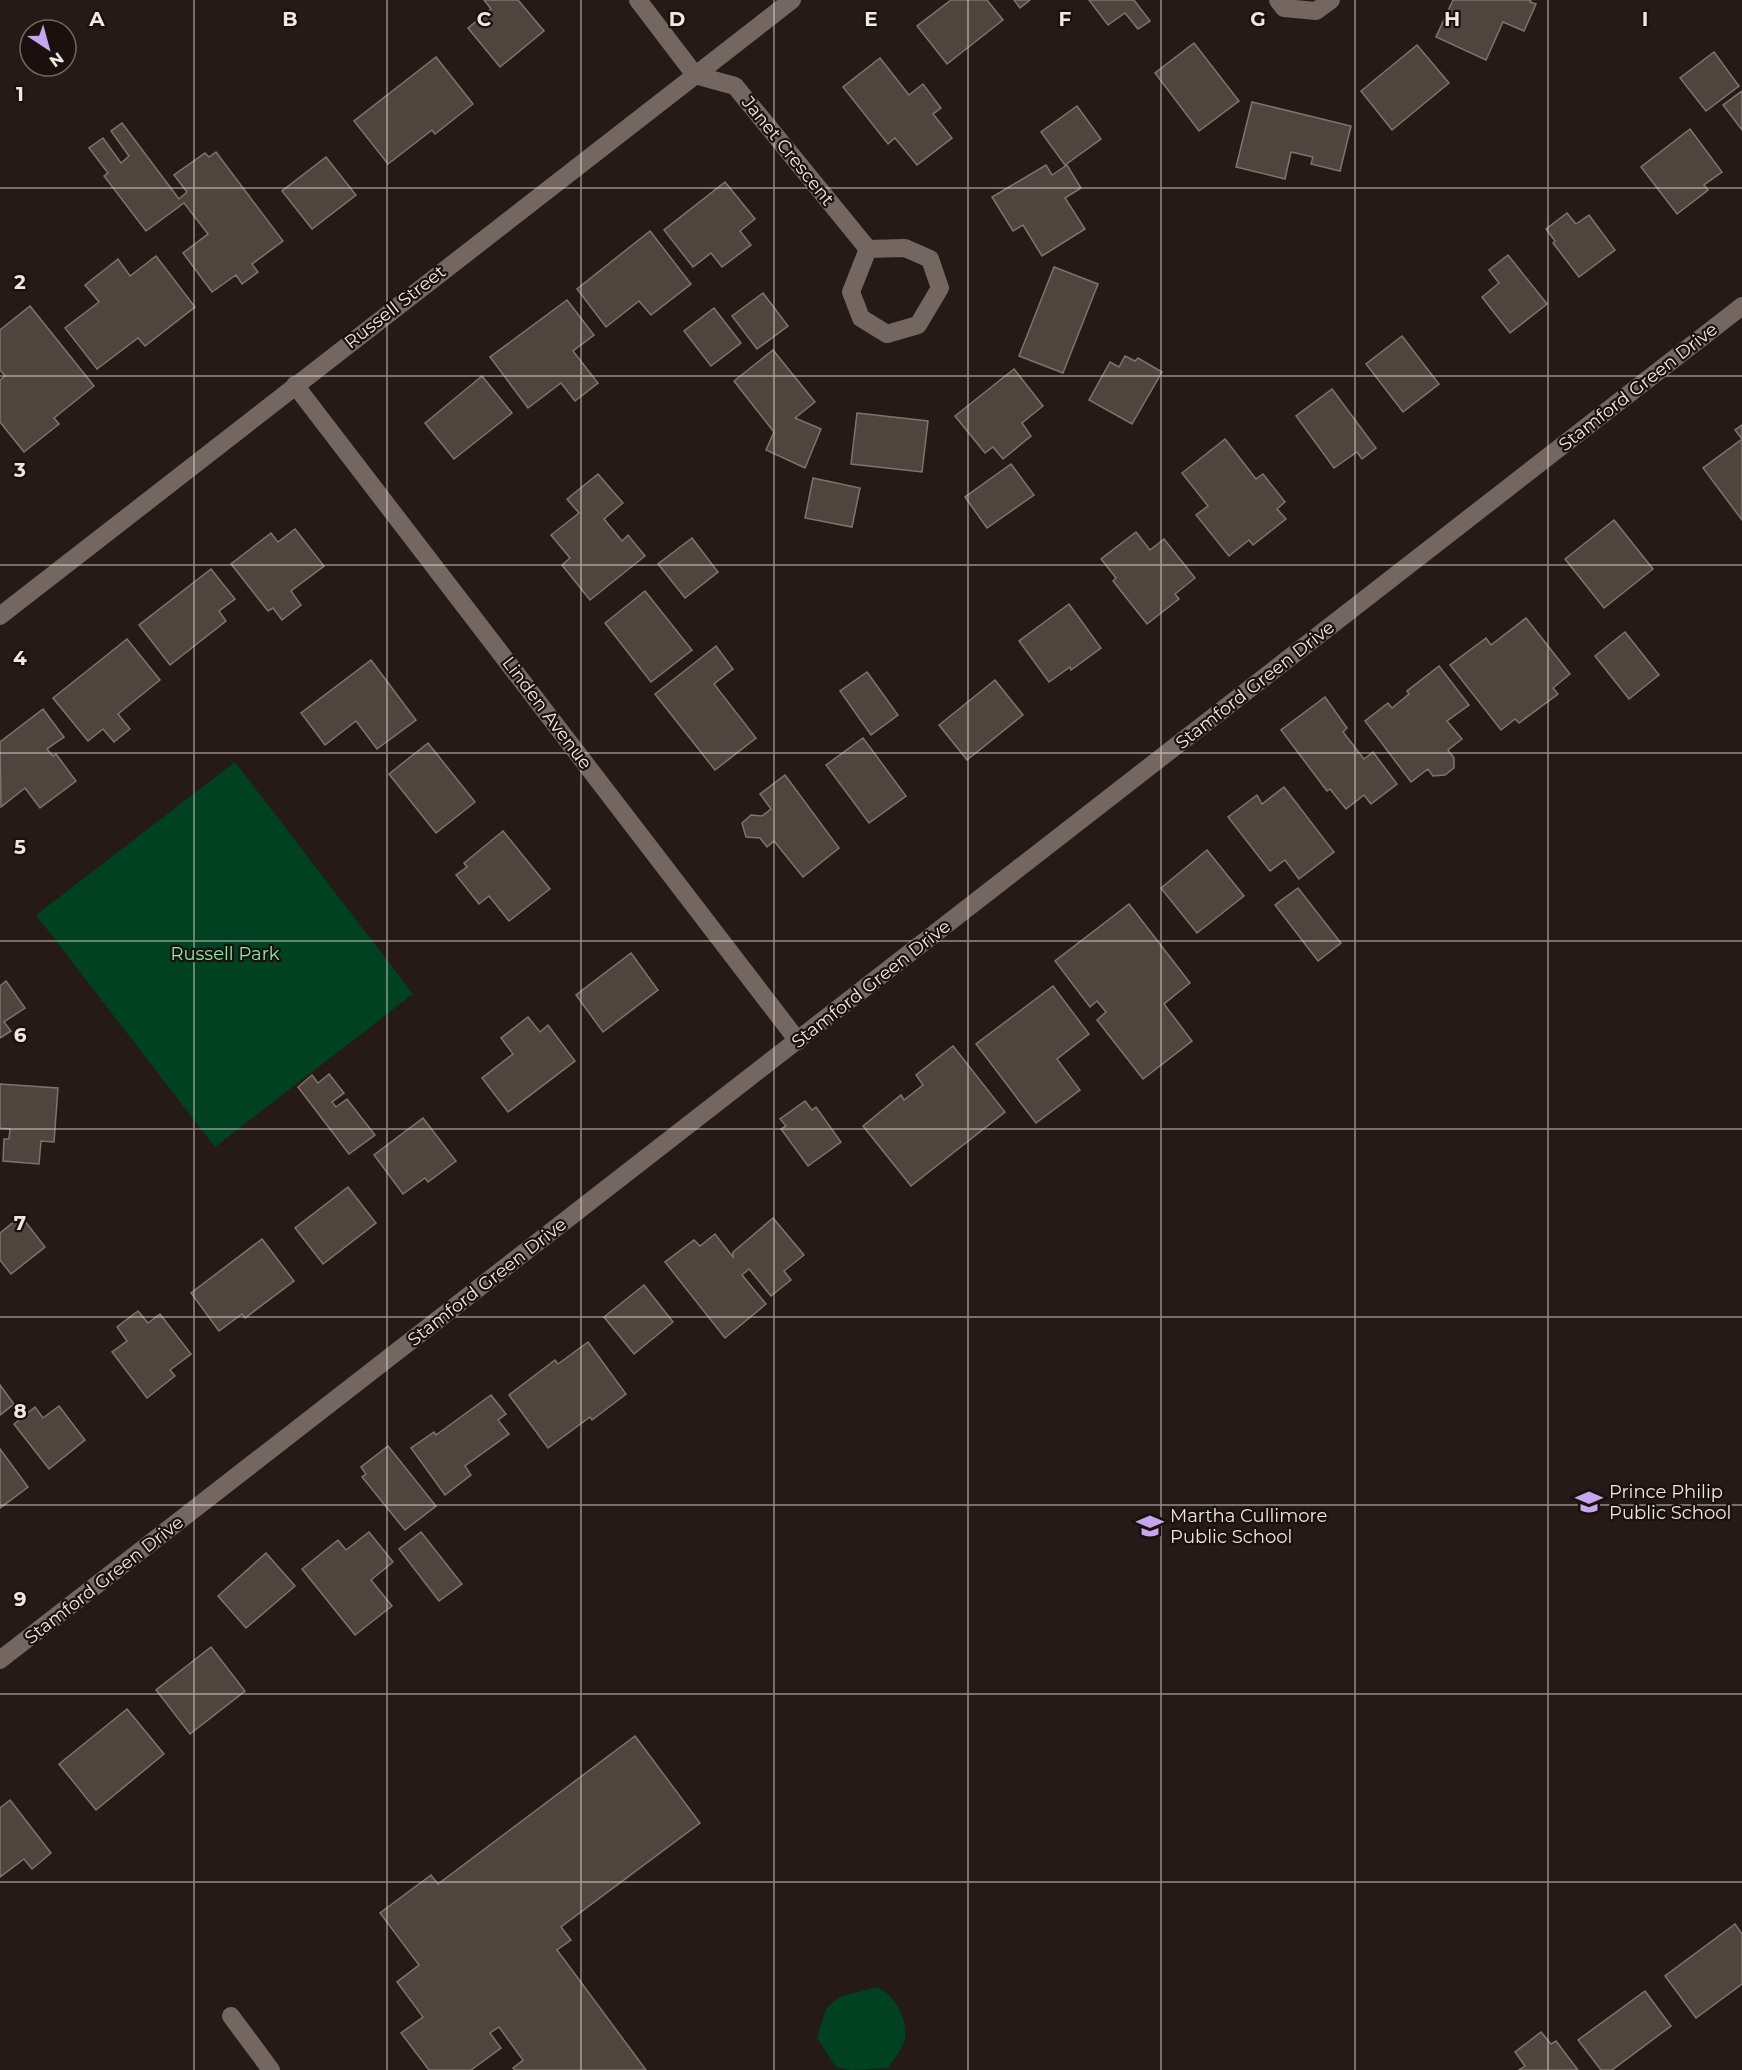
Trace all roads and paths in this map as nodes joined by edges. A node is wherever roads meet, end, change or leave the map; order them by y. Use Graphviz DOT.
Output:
graph roads {
  1 [pos="638,0"];
  2 [pos="792,0"];
  3 [pos="1278,0"];
  4 [pos="1331,0"];
  5 [pos="695,75"];
  6 [pos="868,249"];
  7 [pos="1742,306"];
  8 [pos="296,385"];
  9 [pos="0,616"];
  10 [pos="798,1041"];
  11 [pos="0,1660"];
  12 [pos="231,2016"];
  13 [pos="271,2070"];
  1 -- 5 [label="street"];
  2 -- 5 [label="street, Russell Street"];
  3 -- 4 [label="street"];
  5 -- 6 [label="street, Janet Crescent"];
  5 -- 8 [label="street, Russell Street"];
  6 -- 6 [label="street"];
  7 -- 10 [label="street, Stamford Green Drive"];
  8 -- 9 [label="street, Russell Street"];
  8 -- 10 [label="street, Linden Avenue"];
  10 -- 11 [label="street, Stamford Green Drive"];
  12 -- 13 [label="street"];
}
